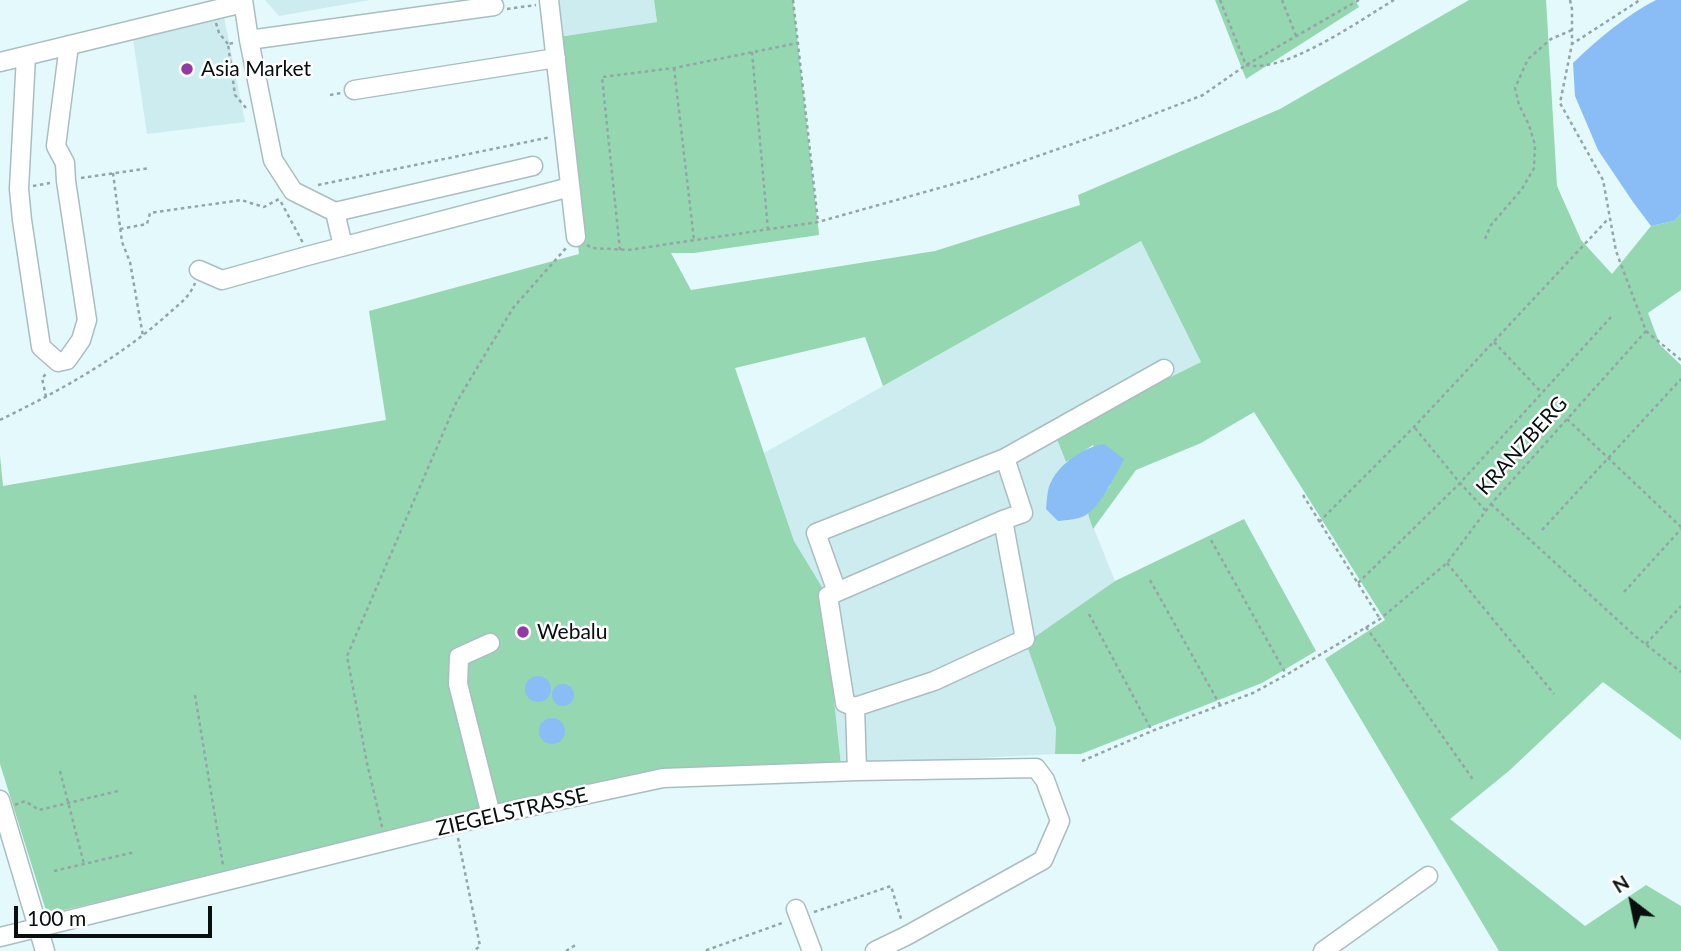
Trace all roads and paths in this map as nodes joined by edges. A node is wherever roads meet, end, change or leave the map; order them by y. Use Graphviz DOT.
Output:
graph roads {
  1 [pos="793,0"];
  2 [pos="1220,0"];
  3 [pos="1282,0"];
  4 [pos="1359,0"];
  5 [pos="1394,0"];
  6 [pos="1570,0"];
  7 [pos="1640,0"];
  8 [pos="549,1"];
  9 [pos="243,2"];
  10 [pos="494,6"];
  11 [pos="213,11"];
  12 [pos="1572,30"];
  13 [pos="1296,36"];
  14 [pos="249,40"];
  15 [pos="798,43"];
  16 [pos="228,44"];
  17 [pos="1572,44"];
  18 [pos="69,45"];
  19 [pos="752,52"];
  20 [pos="26,56"];
  21 [pos="556,58"];
  22 [pos="0,62"];
  23 [pos="1246,65"];
  24 [pos="674,68"];
  25 [pos="354,90"];
  26 [pos="565,135"];
  27 [pos="533,166"];
  28 [pos="150,168"];
  29 [pos="113,173"];
  30 [pos="66,181"];
  31 [pos="570,187"];
  32 [pos="19,188"];
  33 [pos="286,195"];
  34 [pos="335,212"];
  35 [pos="1610,217"];
  36 [pos="818,222"];
  37 [pos="120,229"];
  38 [pos="768,230"];
  39 [pos="576,237"];
  40 [pos="1485,239"];
  41 [pos="694,240"];
  42 [pos="343,247"];
  43 [pos="620,250"];
  44 [pos="307,256"];
  45 [pos="199,270"];
  46 [pos="1611,317"];
  47 [pos="1646,331"];
  48 [pos="143,336"];
  49 [pos="1494,341"];
  50 [pos="1681,359"];
  51 [pos="58,362"];
  52 [pos="1164,369"];
  53 [pos="1681,379"];
  54 [pos="1542,393"];
  55 [pos="46,397"];
  56 [pos="1567,419"];
  57 [pos="0,421"];
  58 [pos="1414,427"];
  59 [pos="1005,458"];
  60 [pos="1608,458"];
  61 [pos="1460,483"];
  62 [pos="1303,495"];
  63 [pos="1491,504"];
  64 [pos="1486,511"];
  65 [pos="1003,520"];
  66 [pos="1320,522"];
  67 [pos="1681,528"];
  68 [pos="1542,530"];
  69 [pos="1211,540"];
  70 [pos="1447,563"];
  71 [pos="1150,580"];
  72 [pos="1358,583"];
  73 [pos="837,592"];
  74 [pos="1624,592"];
  75 [pos="1681,606"];
  76 [pos="1088,614"];
  77 [pos="1380,618"];
  78 [pos="1366,626"];
  79 [pos="490,643"];
  80 [pos="1646,645"];
  81 [pos="1681,672"];
  82 [pos="1286,675"];
  83 [pos="1554,694"];
  84 [pos="195,695"];
  85 [pos="1220,706"];
  86 [pos="855,707"];
  87 [pos="1152,731"];
  88 [pos="1082,761"];
  89 [pos="60,771"];
  90 [pos="857,771"];
  91 [pos="1474,781"];
  92 [pos="118,791"];
  93 [pos="68,802"];
  94 [pos="1,805"];
  95 [pos="491,815"];
  96 [pos="456,824"];
  97 [pos="385,842"];
  98 [pos="135,852"];
  99 [pos="84,864"];
  100 [pos="54,871"];
  101 [pos="1428,876"];
  102 [pos="225,882"];
  103 [pos="798,913"];
  104 [pos="39,928"];
  105 [pos="906,936"];
  106 [pos="0,937"];
  107 [pos="577,944"];
  108 [pos="885,949"];
  109 [pos="45,951"];
  110 [pos="474,951"];
  111 [pos="566,951"];
  112 [pos="707,951"];
  113 [pos="812,951"];
  114 [pos="1323,951"];
  1 -- 15 [label="path"];
  2 -- 23 [label="path"];
  3 -- 13 [label="path"];
  4 -- 13 [label="path"];
  5 -- 23 [label="path"];
  6 -- 12 [label="path"];
  7 -- 17 [label="path"];
  8 -- 10 [label="path"];
  8 -- 21 [label="street"];
  9 -- 11 [label="street"];
  9 -- 14 [label="street"];
  10 -- 14 [label="street"];
  11 -- 16 [label="path"];
  11 -- 18 [label="street"];
  12 -- 17 [label="path"];
  12 -- 40 [label="path"];
  13 -- 23 [label="path"];
  14 -- 33 [label="street"];
  15 -- 19 [label="path"];
  15 -- 36 [label="path"];
  17 -- 35 [label="path"];
  18 -- 20 [label="street"];
  18 -- 30 [label="street"];
  19 -- 24 [label="path"];
  19 -- 38 [label="path"];
  20 -- 22 [label="street"];
  20 -- 32 [label="street"];
  21 -- 25 [label="street"];
  21 -- 26 [label="street"];
  23 -- 36 [label="path"];
  24 -- 41 [label="path"];
  24 -- 43 [label="path"];
  26 -- 31 [label="street"];
  26 -- 33 [label="path"];
  27 -- 34 [label="street"];
  28 -- 29 [label="path"];
  29 -- 30 [label="path"];
  29 -- 37 [label="path"];
  30 -- 32 [label="path"];
  30 -- 51 [label="street"];
  31 -- 39 [label="street"];
  31 -- 42 [label="street"];
  32 -- 51 [label="street"];
  33 -- 34 [label="street"];
  33 -- 37 [label="path"];
  33 -- 44 [label="path"];
  34 -- 42 [label="street"];
  35 -- 47 [label="path"];
  35 -- 49 [label="path"];
  36 -- 38 [label="path"];
  37 -- 48 [label="path"];
  38 -- 41 [label="path"];
  39 -- 43 [label="path"];
  39 -- 97 [label="path"];
  41 -- 43 [label="path"];
  42 -- 44 [label="street"];
  44 -- 45 [label="street"];
  45 -- 48 [label="path"];
  46 -- 54 [label="path"];
  47 -- 50 [label="path"];
  47 -- 56 [label="path, KRANZBERG"];
  48 -- 55 [label="path"];
  49 -- 54 [label="path"];
  49 -- 58 [label="path"];
  51 -- 55 [label="path"];
  52 -- 59 [label="street"];
  53 -- 60 [label="path"];
  54 -- 61 [label="path"];
  55 -- 57 [label="path"];
  56 -- 60 [label="path"];
  56 -- 63 [label="path, KRANZBERG"];
  58 -- 61 [label="path"];
  58 -- 66 [label="path"];
  59 -- 65 [label="street"];
  59 -- 73 [label="street"];
  60 -- 67 [label="path"];
  60 -- 68 [label="path"];
  61 -- 64 [label="path"];
  61 -- 72 [label="path"];
  62 -- 66 [label="path"];
  63 -- 64 [label="path, KRANZBERG"];
  63 -- 80 [label="path"];
  64 -- 70 [label="path, KRANZBERG"];
  65 -- 73 [label="street"];
  65 -- 86 [label="street"];
  66 -- 72 [label="path"];
  67 -- 74 [label="path"];
  69 -- 82 [label="path"];
  70 -- 77 [label="path, KRANZBERG"];
  70 -- 83 [label="path"];
  71 -- 85 [label="path"];
  72 -- 77 [label="path"];
  73 -- 86 [label="street"];
  75 -- 80 [label="path"];
  76 -- 87 [label="path"];
  77 -- 78 [label="path, KRANZBERG"];
  78 -- 82 [label="path, KRANZBERG"];
  78 -- 91 [label="path"];
  79 -- 95 [label="street"];
  80 -- 81 [label="path"];
  82 -- 85 [label="path, KRANZBERG"];
  84 -- 102 [label="path"];
  85 -- 87 [label="path, KRANZBERG"];
  86 -- 90 [label="street"];
  87 -- 88 [label="path, KRANZBERG"];
  89 -- 93 [label="path"];
  90 -- 95 [label="street, ZIEGELSTRASSE"];
  90 -- 105 [label="street, ZIEGELSTRASSE"];
  92 -- 93 [label="path"];
  93 -- 94 [label="path"];
  93 -- 99 [label="path"];
  94 -- 104 [label="street"];
  95 -- 96 [label="street, ZIEGELSTRASSE"];
  96 -- 97 [label="street, ZIEGELSTRASSE"];
  96 -- 110 [label="path"];
  97 -- 102 [label="street, ZIEGELSTRASSE"];
  98 -- 99 [label="path"];
  99 -- 100 [label="path"];
  101 -- 114 [label="street"];
  102 -- 104 [label="street, ZIEGELSTRASSE"];
  103 -- 105 [label="path"];
  103 -- 112 [label="path"];
  103 -- 113 [label="street"];
  104 -- 106 [label="street, ZIEGELSTRASSE"];
  104 -- 109 [label="street"];
  105 -- 108 [label="street"];
  107 -- 111 [label="path"];
}
